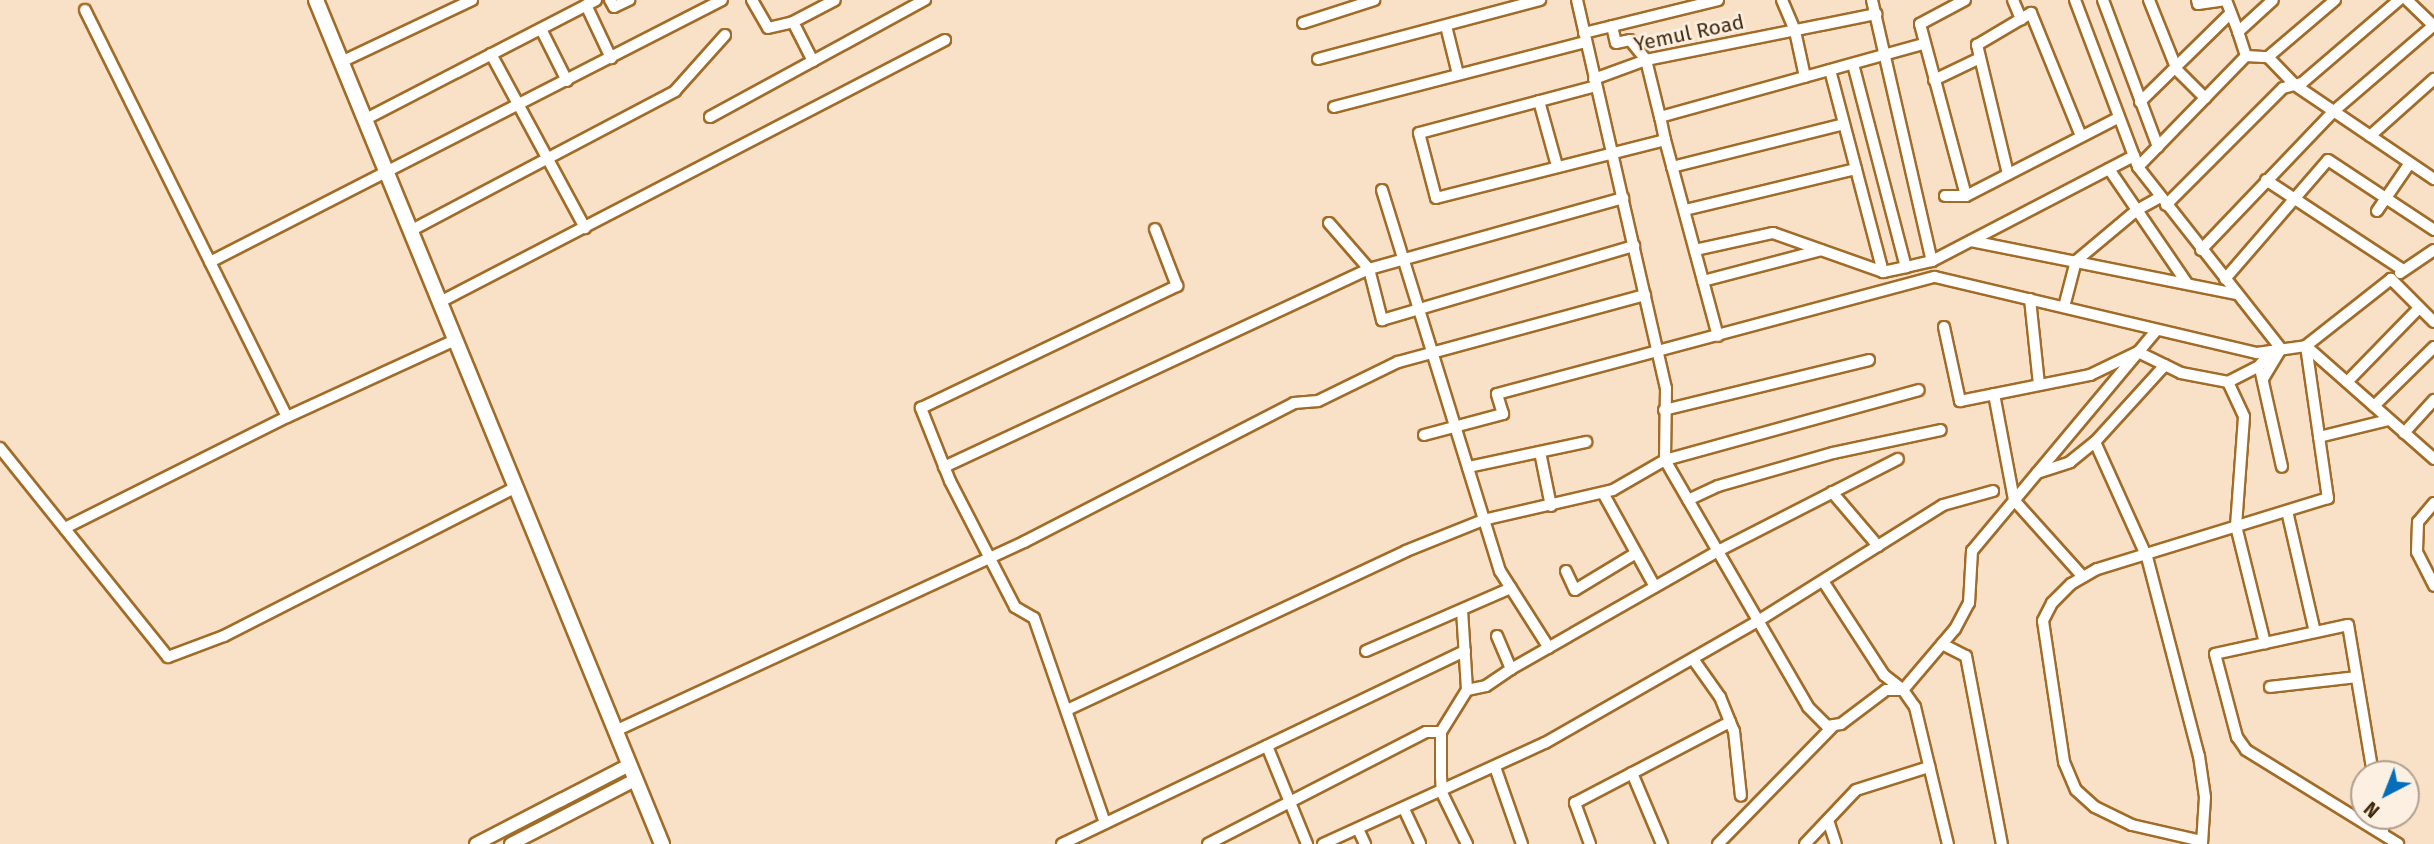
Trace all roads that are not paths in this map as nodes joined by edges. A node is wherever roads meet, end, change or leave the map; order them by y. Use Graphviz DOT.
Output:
graph roads {
  1 [pos="316,0"];
  2 [pos="472,0"];
  3 [pos="596,0"];
  4 [pos="610,0"];
  5 [pos="629,0"];
  6 [pos="722,0"];
  7 [pos="752,0"];
  8 [pos="835,0"];
  9 [pos="925,0"];
  10 [pos="1374,0"];
  11 [pos="1540,0"];
  12 [pos="1577,0"];
  13 [pos="1718,0"];
  14 [pos="1782,0"];
  15 [pos="1871,0"];
  16 [pos="1965,0"];
  17 [pos="2013,0"];
  18 [pos="2075,0"];
  19 [pos="2103,0"];
  20 [pos="2148,0"];
  21 [pos="2197,0"];
  22 [pos="2273,0"];
  23 [pos="2335,0"];
  24 [pos="2399,0"];
  25 [pos="2407,0"];
  26 [pos="586,5"];
  27 [pos="85,10"];
  28 [pos="2231,13"];
  29 [pos="1876,14"];
  30 [pos="2021,19"];
  31 [pos="793,22"];
  32 [pos="1303,23"];
  33 [pos="1446,26"];
  34 [pos="1612,26"];
  35 [pos="2434,26"];
  36 [pos="541,29"];
  37 [pos="1795,31"];
  38 [pos="2238,32"];
  39 [pos="725,35"];
  40 [pos="1585,37"];
  41 [pos="945,40"];
  42 [pos="1924,44"];
  43 [pos="1887,53"];
  44 [pos="491,54"];
  45 [pos="2246,56"];
  46 [pos="2268,57"];
  47 [pos="611,58"];
  48 [pos="1980,58"];
  49 [pos="1318,59"];
  50 [pos="1646,60"];
  51 [pos="813,61"];
  52 [pos="341,62"];
  53 [pos="1853,64"];
  54 [pos="1830,70"];
  55 [pos="2177,71"];
  56 [pos="1458,74"];
  57 [pos="1805,77"];
  58 [pos="2434,79"];
  59 [pos="1934,80"];
  60 [pos="567,81"];
  61 [pos="1595,83"];
  62 [pos="2295,85"];
  63 [pos="2205,98"];
  64 [pos="1539,101"];
  65 [pos="2140,102"];
  66 [pos="519,106"];
  67 [pos="1334,107"];
  68 [pos="2334,111"];
  69 [pos="710,117"];
  70 [pos="1660,117"];
  71 [pos="2118,118"];
  72 [pos="364,120"];
  73 [pos="1844,124"];
  74 [pos="2081,136"];
  75 [pos="2370,136"];
  76 [pos="1665,140"];
  77 [pos="2158,147"];
  78 [pos="1611,153"];
  79 [pos="2134,156"];
  80 [pos="546,158"];
  81 [pos="2410,163"];
  82 [pos="1557,166"];
  83 [pos="1672,167"];
  84 [pos="2138,167"];
  85 [pos="1856,169"];
  86 [pos="2109,169"];
  87 [pos="2008,174"];
  88 [pos="387,175"];
  89 [pos="2434,179"];
  90 [pos="2266,180"];
  91 [pos="1382,190"];
  92 [pos="1966,196"];
  93 [pos="1945,197"];
  94 [pos="2296,197"];
  95 [pos="1623,198"];
  96 [pos="2386,199"];
  97 [pos="2163,201"];
  98 [pos="1685,210"];
  99 [pos="2137,210"];
  100 [pos="2377,211"];
  101 [pos="1329,223"];
  102 [pos="585,228"];
  103 [pos="1155,229"];
  104 [pos="2434,230"];
  105 [pos="410,231"];
  106 [pos="1971,241"];
  107 [pos="1634,246"];
  108 [pos="1695,250"];
  109 [pos="1821,250"];
  110 [pos="2201,250"];
  111 [pos="2434,250"];
  112 [pos="1404,259"];
  113 [pos="1932,261"];
  114 [pos="2076,261"];
  115 [pos="210,262"];
  116 [pos="1906,267"];
  117 [pos="1368,270"];
  118 [pos="2403,270"];
  119 [pos="1883,272"];
  120 [pos="2225,279"];
  121 [pos="2391,279"];
  122 [pos="1703,281"];
  123 [pos="2186,282"];
  124 [pos="2237,294"];
  125 [pos="1645,295"];
  126 [pos="2030,299"];
  127 [pos="440,302"];
  128 [pos="2064,307"];
  129 [pos="2419,307"];
  130 [pos="1419,308"];
  131 [pos="2434,322"];
  132 [pos="1944,327"];
  133 [pos="2156,331"];
  134 [pos="1718,336"];
  135 [pos="455,340"];
  136 [pos="2306,346"];
  137 [pos="2434,347"];
  138 [pos="2277,350"];
  139 [pos="1433,352"];
  140 [pos="2138,352"];
  141 [pos="1658,353"];
  142 [pos="1869,360"];
  143 [pos="2165,365"];
  144 [pos="2258,367"];
  145 [pos="2264,377"];
  146 [pos="2228,382"];
  147 [pos="2347,382"];
  148 [pos="2039,385"];
  149 [pos="1919,390"];
  150 [pos="1994,394"];
  151 [pos="2434,400"];
  152 [pos="2374,406"];
  153 [pos="1664,410"];
  154 [pos="287,417"];
  155 [pos="2389,420"];
  156 [pos="1457,426"];
  157 [pos="1941,430"];
  158 [pos="2404,433"];
  159 [pos="1424,435"];
  160 [pos="2319,437"];
  161 [pos="1586,442"];
  162 [pos="2095,442"];
  163 [pos="0,448"];
  164 [pos="1539,452"];
  165 [pos="2432,454"];
  166 [pos="1898,458"];
  167 [pos="1665,460"];
  168 [pos="944,467"];
  169 [pos="1468,467"];
  170 [pos="2282,467"];
  171 [pos="2037,473"];
  172 [pos="516,488"];
  173 [pos="1993,491"];
  174 [pos="1832,492"];
  175 [pos="1603,493"];
  176 [pos="1688,500"];
  177 [pos="2014,500"];
  178 [pos="2434,503"];
  179 [pos="1550,506"];
  180 [pos="2287,511"];
  181 [pos="1483,520"];
  182 [pos="2236,526"];
  183 [pos="65,528"];
  184 [pos="1878,546"];
  185 [pos="1718,551"];
  186 [pos="1636,553"];
  187 [pos="2147,557"];
  188 [pos="989,558"];
  189 [pos="1566,571"];
  190 [pos="2083,577"];
  191 [pos="1823,581"];
  192 [pos="2434,586"];
  193 [pos="1655,587"];
  194 [pos="1511,588"];
  195 [pos="1462,610"];
  196 [pos="1758,621"];
  197 [pos="2315,632"];
  198 [pos="1496,636"];
  199 [pos="2265,643"];
  200 [pos="1942,644"];
  201 [pos="1549,648"];
  202 [pos="1366,651"];
  203 [pos="1465,651"];
  204 [pos="1693,659"];
  205 [pos="1511,669"];
  206 [pos="2356,677"];
  207 [pos="2270,687"];
  208 [pos="1467,690"];
  209 [pos="1903,690"];
  210 [pos="1067,710"];
  211 [pos="1730,722"];
  212 [pos="1835,725"];
  213 [pos="615,732"];
  214 [pos="1441,732"];
  215 [pos="1266,746"];
  216 [pos="2371,760"];
  217 [pos="629,765"];
  218 [pos="1495,767"];
  219 [pos="1929,767"];
  220 [pos="1632,773"];
  221 [pos="635,780"];
  222 [pos="1442,793"];
  223 [pos="1741,796"];
  224 [pos="1290,802"];
  225 [pos="1404,809"];
  226 [pos="1828,820"];
  227 [pos="1105,823"];
  228 [pos="1358,829"];
  229 [pos="2383,832"];
  230 [pos="1228,840"];
  231 [pos="1065,843"];
  232 [pos="2202,843"];
  233 [pos="476,844"];
  234 [pos="511,844"];
  235 [pos="662,844"];
  236 [pos="1208,844"];
  237 [pos="1307,844"];
  238 [pos="1323,844"];
  239 [pos="1365,844"];
  240 [pos="1420,844"];
  241 [pos="1467,844"];
  242 [pos="1522,844"];
  243 [pos="1590,844"];
  244 [pos="1662,844"];
  245 [pos="1718,844"];
  246 [pos="1805,844"];
  247 [pos="1836,844"];
  248 [pos="1948,844"];
  249 [pos="2002,844"];
  250 [pos="2398,844"];
  1 -- 52 [label="main road"];
  2 -- 52 [label="street"];
  3 -- 26 [label="street"];
  4 -- 5 [label="street"];
  6 -- 47 [label="street"];
  7 -- 31 [label="street"];
  8 -- 31 [label="street"];
  9 -- 51 [label="street"];
  10 -- 32 [label="street"];
  11 -- 33 [label="street"];
  12 -- 40 [label="street"];
  13 -- 34 [label="street"];
  14 -- 37 [label="street"];
  15 -- 29 [label="street"];
  16 -- 42 [label="street"];
  17 -- 30 [label="street"];
  18 -- 71 [label="street"];
  19 -- 65 [label="street"];
  20 -- 55 [label="street"];
  21 -- 28 [label="street"];
  22 -- 38 [label="street"];
  23 -- 46 [label="street"];
  24 -- 62 [label="street"];
  25 -- 35 [label="street"];
  26 -- 36 [label="street"];
  26 -- 47 [label="street"];
  27 -- 115 [label="street"];
  28 -- 38 [label="street"];
  28 -- 55 [label="street"];
  29 -- 37 [label="street, Yemul Road"];
  29 -- 43 [label="street"];
  30 -- 48 [label="street"];
  30 -- 74 [label="street"];
  31 -- 51 [label="street"];
  33 -- 49 [label="street"];
  33 -- 56 [label="street"];
  34 -- 40 [label="street"];
  34 -- 50 [label="street"];
  35 -- 68 [label="street"];
  36 -- 44 [label="street"];
  36 -- 60 [label="street"];
  37 -- 50 [label="street, Yemul Road"];
  37 -- 57 [label="street"];
  38 -- 45 [label="street"];
  39 -- 80 [label="street"];
  40 -- 56 [label="street"];
  40 -- 61 [label="street"];
  41 -- 102 [label="street"];
  42 -- 43 [label="street"];
  42 -- 59 [label="street"];
  43 -- 53 [label="street"];
  43 -- 113 [label="street"];
  44 -- 66 [label="street"];
  44 -- 72 [label="street"];
  45 -- 46 [label="street"];
  45 -- 63 [label="street"];
  46 -- 62 [label="street"];
  47 -- 60 [label="street"];
  48 -- 59 [label="street"];
  48 -- 87 [label="street"];
  50 -- 61 [label="street, Yemul Road"];
  50 -- 70 [label="street"];
  51 -- 69 [label="street"];
  52 -- 72 [label="main road"];
  53 -- 54 [label="street"];
  53 -- 116 [label="street"];
  54 -- 57 [label="street"];
  54 -- 73 [label="street"];
  55 -- 63 [label="street"];
  55 -- 65 [label="street"];
  56 -- 67 [label="street"];
  57 -- 70 [label="street"];
  58 -- 75 [label="street"];
  59 -- 92 [label="street"];
  60 -- 66 [label="street"];
  61 -- 64 [label="street, Yemul Road"];
  61 -- 78 [label="street"];
  62 -- 68 [label="street"];
  62 -- 97 [label="street"];
  63 -- 77 [label="street"];
  64 -- 82 [label="street"];
  64 -- 82 [label="street, Yemul Road"];
  65 -- 77 [label="street"];
  66 -- 80 [label="street"];
  66 -- 88 [label="street"];
  68 -- 75 [label="street"];
  68 -- 90 [label="street"];
  70 -- 76 [label="street"];
  71 -- 74 [label="street"];
  71 -- 79 [label="street"];
  72 -- 88 [label="main road"];
  73 -- 83 [label="street"];
  73 -- 85 [label="street"];
  74 -- 87 [label="street"];
  75 -- 81 [label="street"];
  76 -- 78 [label="street"];
  76 -- 83 [label="street"];
  77 -- 84 [label="street"];
  78 -- 82 [label="street"];
  78 -- 95 [label="street"];
  79 -- 84 [label="street"];
  79 -- 86 [label="street"];
  80 -- 102 [label="street"];
  80 -- 105 [label="street"];
  81 -- 89 [label="street"];
  81 -- 96 [label="street"];
  83 -- 98 [label="street"];
  84 -- 97 [label="street"];
  85 -- 98 [label="street"];
  85 -- 119 [label="street"];
  86 -- 99 [label="street"];
  86 -- 106 [label="street"];
  87 -- 92 [label="street"];
  88 -- 105 [label="main road"];
  88 -- 115 [label="street"];
  90 -- 94 [label="street"];
  90 -- 110 [label="street"];
  91 -- 112 [label="street"];
  92 -- 93 [label="street"];
  94 -- 96 [label="street"];
  94 -- 118 [label="street"];
  94 -- 120 [label="street"];
  95 -- 107 [label="street"];
  95 -- 112 [label="street"];
  96 -- 100 [label="street"];
  96 -- 104 [label="street"];
  97 -- 99 [label="street"];
  97 -- 110 [label="street"];
  98 -- 108 [label="street"];
  99 -- 114 [label="street"];
  99 -- 123 [label="street"];
  101 -- 117 [label="street"];
  102 -- 127 [label="street"];
  103 -- 168 [label="street"];
  105 -- 127 [label="main road"];
  106 -- 113 [label="street"];
  106 -- 114 [label="street"];
  107 -- 125 [label="street"];
  107 -- 130 [label="street"];
  108 -- 109 [label="street"];
  108 -- 122 [label="street"];
  109 -- 119 [label="street"];
  109 -- 122 [label="street"];
  110 -- 120 [label="street"];
  111 -- 118 [label="street"];
  112 -- 117 [label="street"];
  112 -- 130 [label="street"];
  113 -- 116 [label="street"];
  114 -- 123 [label="street"];
  114 -- 128 [label="street"];
  115 -- 154 [label="street"];
  116 -- 119 [label="street"];
  117 -- 130 [label="street"];
  117 -- 168 [label="street"];
  118 -- 121 [label="street"];
  120 -- 124 [label="street"];
  121 -- 129 [label="street"];
  121 -- 136 [label="street"];
  122 -- 134 [label="street"];
  123 -- 124 [label="street"];
  124 -- 138 [label="street"];
  125 -- 139 [label="street"];
  125 -- 141 [label="street"];
  126 -- 128 [label="street"];
  126 -- 134 [label="street"];
  126 -- 148 [label="street"];
  127 -- 135 [label="main road"];
  128 -- 133 [label="street"];
  129 -- 131 [label="street"];
  129 -- 147 [label="street"];
  130 -- 139 [label="street"];
  132 -- 150 [label="street"];
  133 -- 138 [label="street"];
  133 -- 140 [label="street"];
  134 -- 141 [label="street"];
  135 -- 154 [label="street"];
  135 -- 172 [label="main road"];
  136 -- 138 [label="street"];
  136 -- 147 [label="street"];
  136 -- 160 [label="street"];
  137 -- 152 [label="street"];
  138 -- 144 [label="street"];
  138 -- 145 [label="street"];
  139 -- 156 [label="street"];
  139 -- 188 [label="street"];
  140 -- 143 [label="street"];
  140 -- 148 [label="street"];
  140 -- 171 [label="street"];
  141 -- 153 [label="street"];
  141 -- 156 [label="street"];
  142 -- 153 [label="street"];
  143 -- 146 [label="street"];
  143 -- 162 [label="street"];
  144 -- 145 [label="street"];
  144 -- 146 [label="street"];
  145 -- 170 [label="street"];
  146 -- 182 [label="street"];
  147 -- 152 [label="street"];
  148 -- 150 [label="street"];
  149 -- 167 [label="street"];
  150 -- 177 [label="street"];
  151 -- 158 [label="street"];
  152 -- 155 [label="street"];
  153 -- 167 [label="street"];
  154 -- 183 [label="street"];
  155 -- 158 [label="street"];
  155 -- 160 [label="street"];
  156 -- 159 [label="street"];
  156 -- 169 [label="street"];
  157 -- 176 [label="street"];
  158 -- 165 [label="street"];
  160 -- 180 [label="street"];
  161 -- 164 [label="street"];
  162 -- 171 [label="street"];
  162 -- 187 [label="street"];
  163 -- 183 [label="street"];
  164 -- 169 [label="street"];
  164 -- 179 [label="street"];
  166 -- 174 [label="street"];
  167 -- 175 [label="street"];
  167 -- 176 [label="street"];
  168 -- 188 [label="street"];
  169 -- 181 [label="street"];
  171 -- 177 [label="street"];
  172 -- 183 [label="street"];
  172 -- 213 [label="main road"];
  173 -- 184 [label="street"];
  174 -- 184 [label="street"];
  174 -- 185 [label="street"];
  175 -- 179 [label="street"];
  175 -- 186 [label="street"];
  176 -- 185 [label="street"];
  177 -- 190 [label="street"];
  177 -- 200 [label="street"];
  178 -- 192 [label="street"];
  179 -- 181 [label="street"];
  180 -- 182 [label="street"];
  180 -- 197 [label="street"];
  181 -- 194 [label="street"];
  181 -- 210 [label="street"];
  182 -- 187 [label="street"];
  182 -- 199 [label="street"];
  184 -- 191 [label="street"];
  185 -- 193 [label="street"];
  185 -- 196 [label="street"];
  186 -- 189 [label="street"];
  186 -- 193 [label="street"];
  187 -- 190 [label="street"];
  187 -- 232 [label="street"];
  188 -- 210 [label="street"];
  188 -- 213 [label="street"];
  190 -- 232 [label="street"];
  191 -- 196 [label="street"];
  191 -- 209 [label="street"];
  193 -- 201 [label="street"];
  194 -- 195 [label="street"];
  194 -- 201 [label="street"];
  195 -- 202 [label="street"];
  195 -- 203 [label="street"];
  196 -- 204 [label="street"];
  196 -- 212 [label="street"];
  197 -- 199 [label="street"];
  197 -- 206 [label="street"];
  198 -- 205 [label="street"];
  199 -- 229 [label="street"];
  200 -- 209 [label="street"];
  200 -- 249 [label="street"];
  201 -- 205 [label="street"];
  203 -- 208 [label="street"];
  203 -- 215 [label="street"];
  204 -- 211 [label="street"];
  204 -- 218 [label="street"];
  205 -- 208 [label="street"];
  206 -- 207 [label="street"];
  206 -- 216 [label="street"];
  208 -- 214 [label="street"];
  209 -- 212 [label="street"];
  209 -- 219 [label="street"];
  210 -- 227 [label="street"];
  211 -- 220 [label="street"];
  211 -- 223 [label="street"];
  212 -- 245 [label="street"];
  213 -- 217 [label="main road"];
  214 -- 222 [label="street"];
  214 -- 224 [label="street"];
  215 -- 224 [label="street"];
  215 -- 227 [label="street"];
  217 -- 221 [label="main road"];
  217 -- 233 [label="street"];
  218 -- 222 [label="street"];
  218 -- 242 [label="street"];
  219 -- 226 [label="street"];
  219 -- 248 [label="street"];
  220 -- 243 [label="street"];
  220 -- 244 [label="street"];
  221 -- 234 [label="street"];
  221 -- 235 [label="main road"];
  222 -- 225 [label="street"];
  222 -- 241 [label="street"];
  224 -- 230 [label="street"];
  224 -- 237 [label="street"];
  225 -- 228 [label="street"];
  225 -- 240 [label="street"];
  226 -- 246 [label="street"];
  226 -- 247 [label="street"];
  227 -- 231 [label="street"];
  228 -- 238 [label="street"];
  228 -- 239 [label="street"];
  229 -- 250 [label="street"];
  230 -- 236 [label="street"];
}
